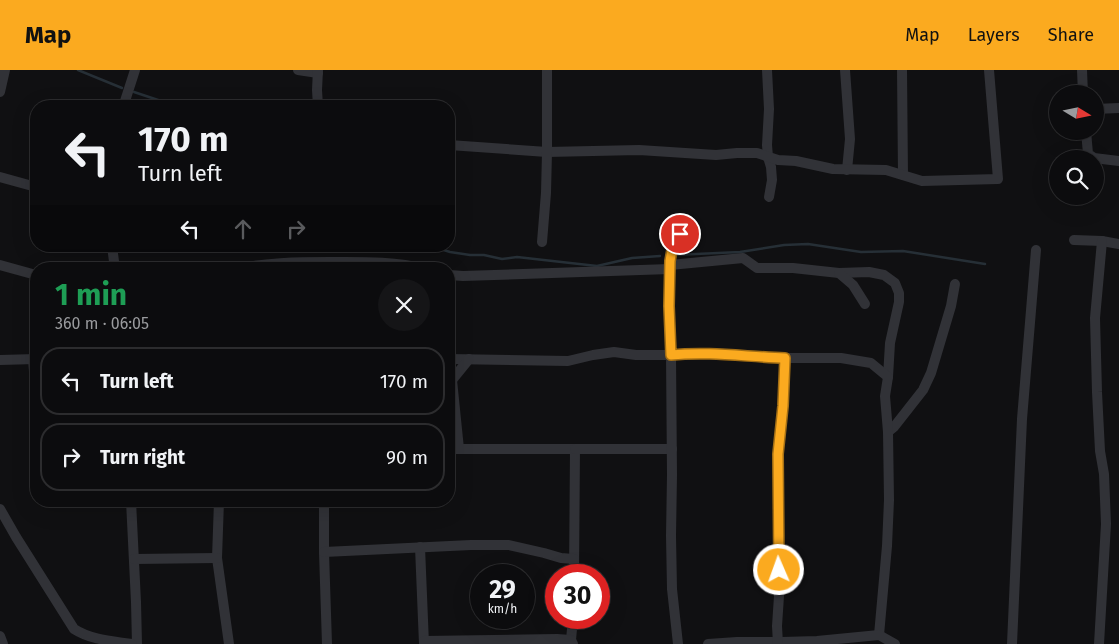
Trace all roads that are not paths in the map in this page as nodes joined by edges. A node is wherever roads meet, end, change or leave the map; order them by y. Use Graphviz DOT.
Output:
graph roads {
  1 [pos="135,70"];
  2 [pos="298,70"];
  3 [pos="547,70"];
  4 [pos="767,70"];
  5 [pos="845,70"];
  6 [pos="902,70"];
  7 [pos="989,70"];
  8 [pos="1082,70"];
  9 [pos="3,72"];
  10 [pos="318,72"];
  11 [pos="1083,85"];
  12 [pos="0,92"];
  13 [pos="125,100"];
  14 [pos="318,100"];
  15 [pos="1119,108"];
  16 [pos="1104,109"];
  17 [pos="1087,140"];
  18 [pos="455,145"];
  19 [pos="547,152"];
  20 [pos="768,157"];
  21 [pos="1119,161"];
  22 [pos="848,170"];
  23 [pos="903,176"];
  24 [pos="0,177"];
  25 [pos="30,186"];
  26 [pos="770,197"];
  27 [pos="682,218"];
  28 [pos="1074,240"];
  29 [pos="1102,241"];
  30 [pos="542,242"];
  31 [pos="1119,244"];
  32 [pos="1036,250"];
  33 [pos="0,265"];
  34 [pos="670,267"];
  35 [pos="839,273"];
  36 [pos="30,274"];
  37 [pos="455,275"];
  38 [pos="955,284"];
  39 [pos="865,304"];
  40 [pos="671,355"];
  41 [pos="785,358"];
  42 [pos="30,359"];
  43 [pos="455,359"];
  44 [pos="469,359"];
  45 [pos="0,360"];
  46 [pos="455,376"];
  47 [pos="888,377"];
  48 [pos="888,432"];
  49 [pos="455,449"];
  50 [pos="575,449"];
  51 [pos="672,449"];
  52 [pos="131,507"];
  53 [pos="219,507"];
  54 [pos="324,507"];
  55 [pos="0,509"];
  56 [pos="420,548"];
  57 [pos="324,552"];
  58 [pos="134,558"];
  59 [pos="217,558"];
  60 [pos="574,559"];
  61 [pos="574,564"];
  62 [pos="573,629"];
  63 [pos="879,635"];
  64 [pos="0,636"];
  65 [pos="424,642"];
  66 [pos="572,642"];
  67 [pos="843,642"];
  68 [pos="778,643"];
  69 [pos="892,643"];
  70 [pos="3,644"];
  71 [pos="132,644"];
  72 [pos="137,644"];
  73 [pos="229,644"];
  74 [pos="327,644"];
  75 [pos="678,644"];
  76 [pos="708,644"];
  77 [pos="1012,644"];
  78 [pos="1100,644"];
  1 -- 13 [label="street"];
  2 -- 10 [label="street"];
  3 -- 19 [label="street"];
  4 -- 20 [label="street"];
  5 -- 22 [label="street"];
  6 -- 23 [label="street"];
  7 -- 23 [label="street"];
  8 -- 11 [label="street"];
  9 -- 12 [label="street"];
  10 -- 14 [label="street"];
  15 -- 16 [label="street"];
  17 -- 21 [label="street"];
  18 -- 19 [label="street"];
  19 -- 20 [label="street"];
  19 -- 30 [label="street"];
  20 -- 22 [label="street"];
  20 -- 26 [label="street"];
  22 -- 23 [label="street"];
  24 -- 25 [label="street"];
  27 -- 34 [label="street"];
  28 -- 29 [label="street"];
  29 -- 31 [label="street"];
  29 -- 78 [label="street"];
  32 -- 77 [label="street"];
  33 -- 36 [label="street"];
  34 -- 35 [label="street"];
  34 -- 37 [label="street"];
  34 -- 40 [label="street"];
  35 -- 39 [label="street"];
  35 -- 47 [label="street"];
  38 -- 48 [label="street"];
  40 -- 41 [label="street"];
  40 -- 44 [label="street"];
  40 -- 51 [label="street"];
  41 -- 47 [label="street"];
  41 -- 68 [label="street"];
  42 -- 45 [label="street"];
  43 -- 44 [label="street"];
  44 -- 46 [label="street"];
  47 -- 48 [label="street"];
  48 -- 63 [label="street"];
  49 -- 50 [label="street"];
  50 -- 51 [label="street"];
  50 -- 60 [label="street"];
  51 -- 75 [label="street"];
  52 -- 58 [label="street"];
  53 -- 59 [label="street"];
  54 -- 57 [label="street"];
  55 -- 71 [label="street"];
  56 -- 57 [label="street"];
  56 -- 60 [label="street"];
  56 -- 65 [label="street"];
  57 -- 74 [label="street"];
  58 -- 59 [label="street"];
  58 -- 72 [label="street"];
  59 -- 73 [label="street"];
  60 -- 61 [label="street"];
  62 -- 66 [label="street"];
  63 -- 67 [label="street"];
  63 -- 69 [label="street"];
  64 -- 70 [label="street"];
  65 -- 66 [label="street"];
  67 -- 68 [label="street"];
  68 -- 76 [label="street"];
}
